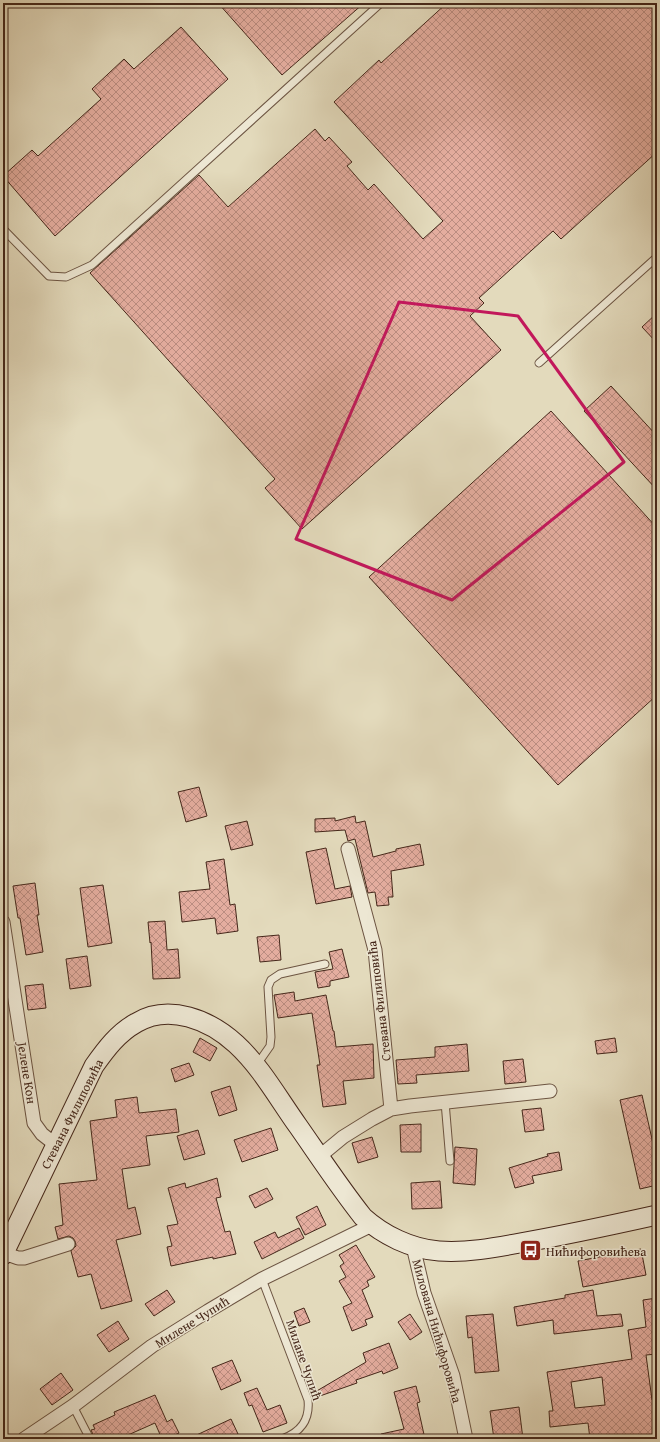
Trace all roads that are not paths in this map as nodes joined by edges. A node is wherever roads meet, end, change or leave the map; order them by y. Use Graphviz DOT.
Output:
graph roads {
  1 [pos="6,3"];
  2 [pos="381,3"];
  3 [pos="3,5"];
  4 [pos="3,229"];
  5 [pos="657,257"];
  6 [pos="539,362"];
  7 [pos="348,849"];
  8 [pos="3,922"];
  9 [pos="325,964"];
  10 [pos="256,1066"];
  11 [pos="550,1091"];
  12 [pos="446,1102"];
  13 [pos="391,1109"];
  14 [pos="56,1145"];
  15 [pos="320,1156"];
  16 [pos="450,1161"];
  17 [pos="657,1215"];
  18 [pos="372,1225"];
  19 [pos="68,1244"];
  20 [pos="413,1246"];
  21 [pos="4,1254"];
  22 [pos="262,1279"];
  23 [pos="73,1406"];
  24 [pos="24,1439"];
  25 [pos="90,1439"];
  26 [pos="282,1439"];
  27 [pos="466,1439"];
  1 -- 3 [label="lane"];
  2 -- 4 [label="lane"];
  5 -- 6 [label="lane"];
  7 -- 13 [label="street, Стевана Филиповића"];
  8 -- 14 [label="street, Јелене Кон"];
  9 -- 10 [label="lane"];
  10 -- 14 [label="main road, Стевана Филиповића"];
  10 -- 15 [label="main road, Стевана Филиповића"];
  11 -- 12 [label="street"];
  12 -- 13 [label="street"];
  12 -- 16 [label="lane"];
  13 -- 15 [label="street"];
  14 -- 21 [label="main road, Стевана Филиповића"];
  15 -- 18 [label="main road, Стевана Филиповића"];
  17 -- 20 [label="main road, Стевана Филиповића"];
  18 -- 20 [label="main road, Стевана Филиповића"];
  18 -- 22 [label="street, Милене Чупић"];
  19 -- 21 [label="street"];
  20 -- 27 [label="street, Милована Нићифоровића"];
  22 -- 23 [label="street, Милене Чупић"];
  22 -- 26 [label="lane, Милане Чупић"];
  23 -- 24 [label="street, Милене Чупић"];
  23 -- 25 [label="lane"];
}
